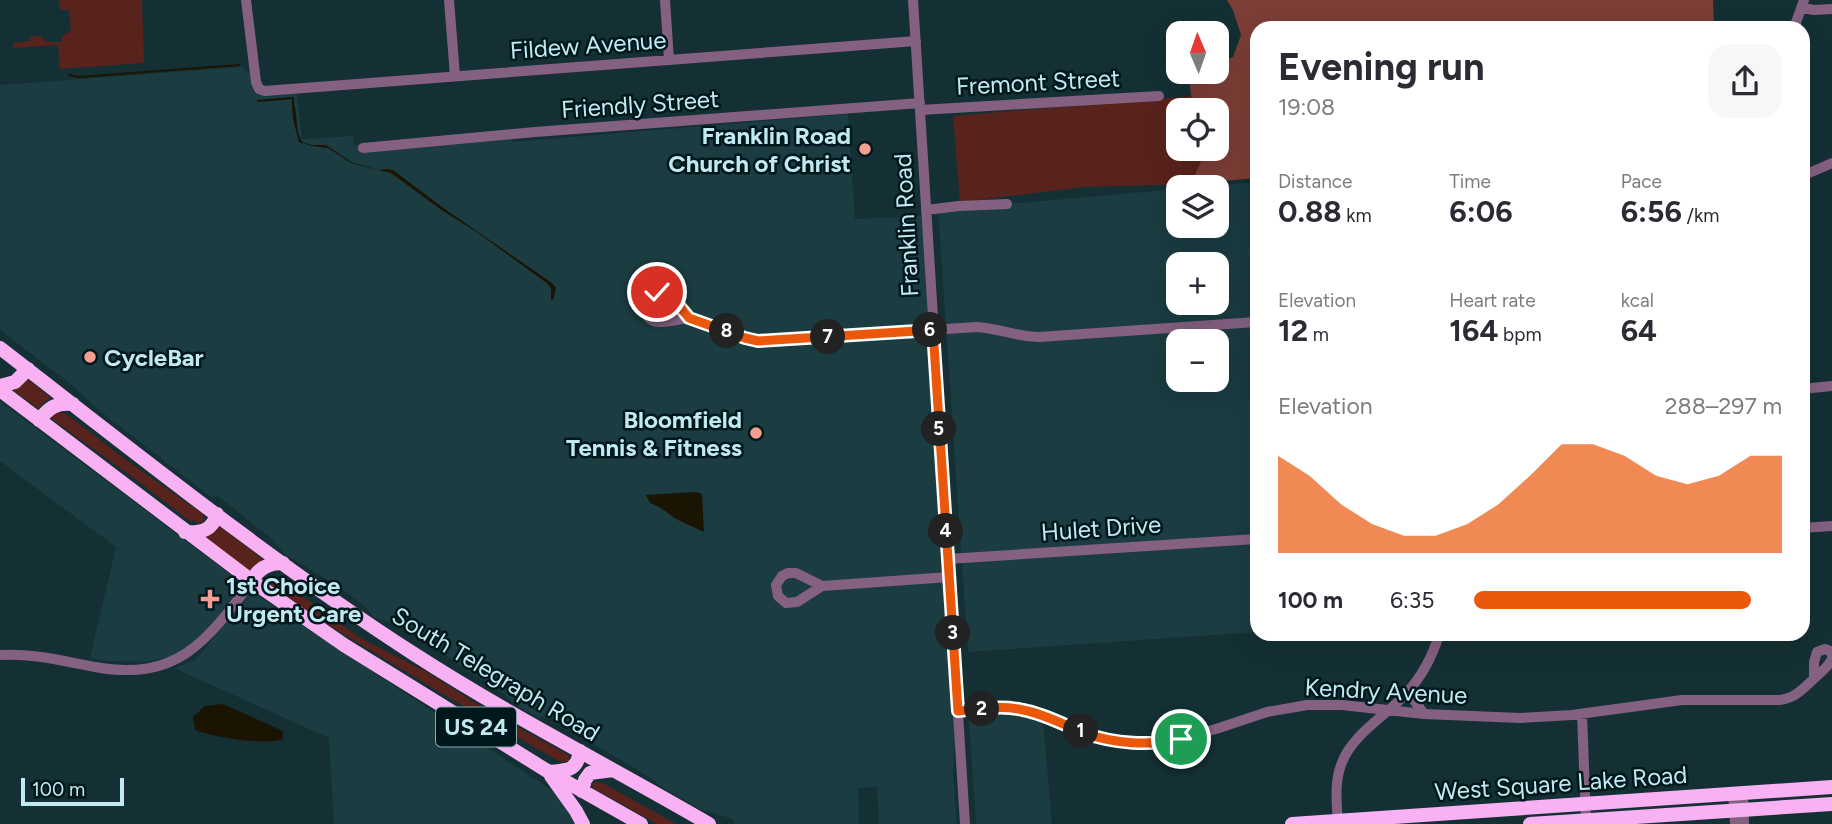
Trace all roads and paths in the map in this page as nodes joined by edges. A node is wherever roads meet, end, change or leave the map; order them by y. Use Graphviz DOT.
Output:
graph roads {
  1 [pos="246,0"];
  2 [pos="449,0"];
  3 [pos="665,0"];
  4 [pos="913,0"];
  5 [pos="1803,4"];
  6 [pos="1832,9"];
  7 [pos="1797,21"];
  8 [pos="916,41"];
  9 [pos="669,60"];
  10 [pos="455,76"];
  11 [pos="1159,96"];
  12 [pos="920,106"];
  13 [pos="363,148"];
  14 [pos="1832,163"];
  15 [pos="1810,173"];
  16 [pos="1007,204"];
  17 [pos="926,210"];
  18 [pos="689,318"];
  19 [pos="1250,322"];
  20 [pos="933,330"];
  21 [pos="0,348"];
  22 [pos="28,369"];
  23 [pos="1832,386"];
  24 [pos="0,388"];
  25 [pos="1810,388"];
  26 [pos="73,404"];
  27 [pos="39,420"];
  28 [pos="217,514"];
  29 [pos="1832,526"];
  30 [pos="1810,527"];
  31 [pos="185,532"];
  32 [pos="1250,540"];
  33 [pos="948,559"];
  34 [pos="283,563"];
  35 [pos="949,577"];
  36 [pos="252,581"];
  37 [pos="822,586"];
  38 [pos="1437,641"];
  39 [pos="0,655"];
  40 [pos="1832,657"];
  41 [pos="1814,678"];
  42 [pos="1408,692"];
  43 [pos="1388,710"];
  44 [pos="958,711"];
  45 [pos="1424,714"];
  46 [pos="1582,714"];
  47 [pos="580,751"];
  48 [pos="613,770"];
  49 [pos="548,772"];
  50 [pos="1832,788"];
  51 [pos="582,791"];
  52 [pos="1738,794"];
  53 [pos="1585,804"];
  54 [pos="1832,804"];
  55 [pos="1739,817"];
  56 [pos="1586,820"];
  57 [pos="1392,821"];
  58 [pos="1338,823"];
  59 [pos="583,824"];
  60 [pos="640,824"];
  61 [pos="709,824"];
  62 [pos="965,824"];
  63 [pos="1293,824"];
  64 [pos="1530,824"];
  1 -- 10 [label="street, Fildew Avenue"];
  2 -- 10 [label="street"];
  3 -- 9 [label="street"];
  4 -- 8 [label="street, Franklin Road"];
  5 -- 6 [label="street"];
  5 -- 7 [label="street"];
  8 -- 9 [label="street, Fildew Avenue"];
  8 -- 12 [label="street, Franklin Road"];
  9 -- 10 [label="street, Fildew Avenue"];
  11 -- 12 [label="street, Fremont Street"];
  12 -- 13 [label="street, Friendly Street"];
  12 -- 17 [label="street, Franklin Road"];
  14 -- 15 [label="street"];
  16 -- 17 [label="street"];
  17 -- 20 [label="street, Franklin Road"];
  18 -- 20 [label="street"];
  19 -- 20 [label="street"];
  20 -- 33 [label="street, Franklin Road"];
  21 -- 22 [label="highway, South Telegraph Road / US 24"];
  22 -- 24 [label="highway"];
  22 -- 26 [label="highway, South Telegraph Road / US 24"];
  23 -- 25 [label="street"];
  24 -- 27 [label="highway, US 24"];
  26 -- 27 [label="highway"];
  26 -- 28 [label="highway, South Telegraph Road / US 24"];
  27 -- 31 [label="highway, US 24"];
  28 -- 31 [label="highway"];
  28 -- 34 [label="highway, South Telegraph Road / US 24"];
  29 -- 30 [label="street"];
  31 -- 36 [label="highway, US 24"];
  32 -- 33 [label="street, Hulet Drive"];
  33 -- 35 [label="street, Franklin Road"];
  34 -- 36 [label="highway"];
  34 -- 47 [label="highway, South Telegraph Road / US 24"];
  35 -- 37 [label="street"];
  35 -- 44 [label="street, Franklin Road"];
  36 -- 39 [label="street"];
  36 -- 49 [label="highway, US 24"];
  38 -- 42 [label="street"];
  40 -- 41 [label="street, Kendry Avenue"];
  40 -- 41 [label="street, Kendry Avenue"];
  41 -- 46 [label="street, Kendry Avenue"];
  42 -- 43 [label="street"];
  42 -- 45 [label="street"];
  43 -- 44 [label="street, Kendry Avenue"];
  43 -- 45 [label="street, Kendry Avenue"];
  43 -- 58 [label="street"];
  44 -- 62 [label="street, Franklin Road"];
  45 -- 46 [label="street, Kendry Avenue"];
  46 -- 53 [label="street"];
  47 -- 48 [label="highway, South Telegraph Road / US 24"];
  47 -- 49 [label="highway"];
  48 -- 51 [label="highway"];
  48 -- 61 [label="highway, South Telegraph Road / US 24"];
  49 -- 51 [label="highway, US 24"];
  49 -- 59 [label="highway"];
  50 -- 52 [label="highway, West Square Lake Road"];
  51 -- 60 [label="highway, US 24"];
  52 -- 53 [label="highway, West Square Lake Road"];
  52 -- 55 [label="street"];
  53 -- 56 [label="street"];
  53 -- 57 [label="highway, West Square Lake Road"];
  54 -- 55 [label="highway, West Square Lake Road"];
  55 -- 56 [label="highway, West Square Lake Road"];
  56 -- 64 [label="highway, West Square Lake Road"];
  57 -- 58 [label="highway, West Square Lake Road"];
  58 -- 63 [label="highway, West Square Lake Road"];
}
